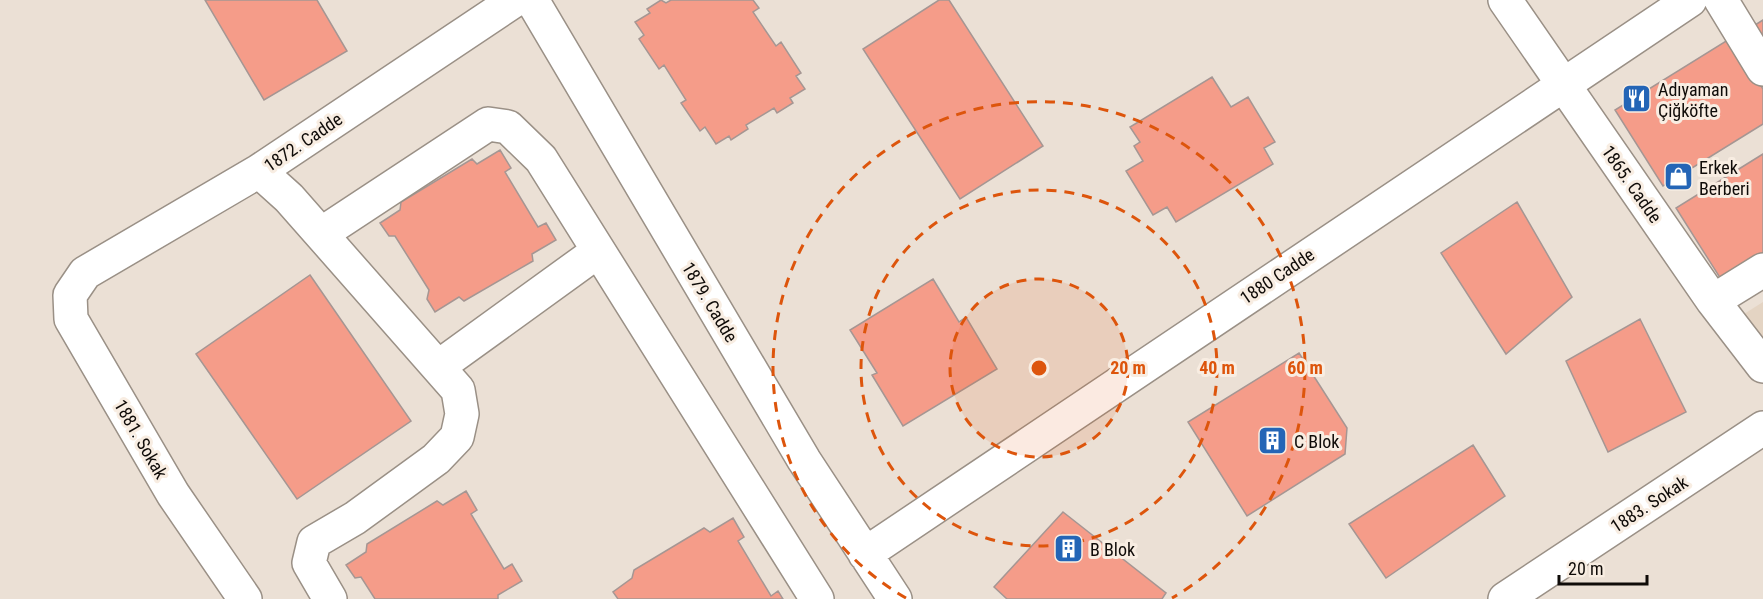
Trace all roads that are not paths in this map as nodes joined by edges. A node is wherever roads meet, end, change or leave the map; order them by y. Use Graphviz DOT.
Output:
graph roads {
  1 [pos="514,0"];
  2 [pos="532,0"];
  3 [pos="1504,0"];
  4 [pos="1689,0"];
  5 [pos="1721,0"];
  6 [pos="1763,69"];
  7 [pos="1562,84"];
  8 [pos="259,171"];
  9 [pos="321,234"];
  10 [pos="597,252"];
  11 [pos="1763,270"];
  12 [pos="85,273"];
  13 [pos="1713,301"];
  14 [pos="1763,366"];
  15 [pos="438,367"];
  16 [pos="1763,428"];
  17 [pos="865,554"];
  18 [pos="245,599"];
  19 [pos="330,599"];
  20 [pos="817,599"];
  21 [pos="895,599"];
  22 [pos="1505,599"];
  1 -- 8 [label="street, 1872. Cadde"];
  2 -- 17 [label="street, 1879. Cadde"];
  3 -- 7 [label="street, 1865. Cadde"];
  4 -- 7 [label="street, 1880 Cadde"];
  5 -- 6 [label="street"];
  7 -- 13 [label="street, 1865. Cadde"];
  7 -- 17 [label="street, 1880 Cadde"];
  8 -- 9 [label="street"];
  8 -- 12 [label="street, 1872. Cadde"];
  9 -- 10 [label="street"];
  9 -- 15 [label="street"];
  10 -- 15 [label="street"];
  10 -- 20 [label="street"];
  11 -- 13 [label="street"];
  12 -- 18 [label="street, 1881. Sokak"];
  13 -- 14 [label="street, 1865. Cadde"];
  15 -- 19 [label="street"];
  16 -- 22 [label="street, 1883. Sokak"];
  17 -- 21 [label="street, 1879. Cadde"];
}
